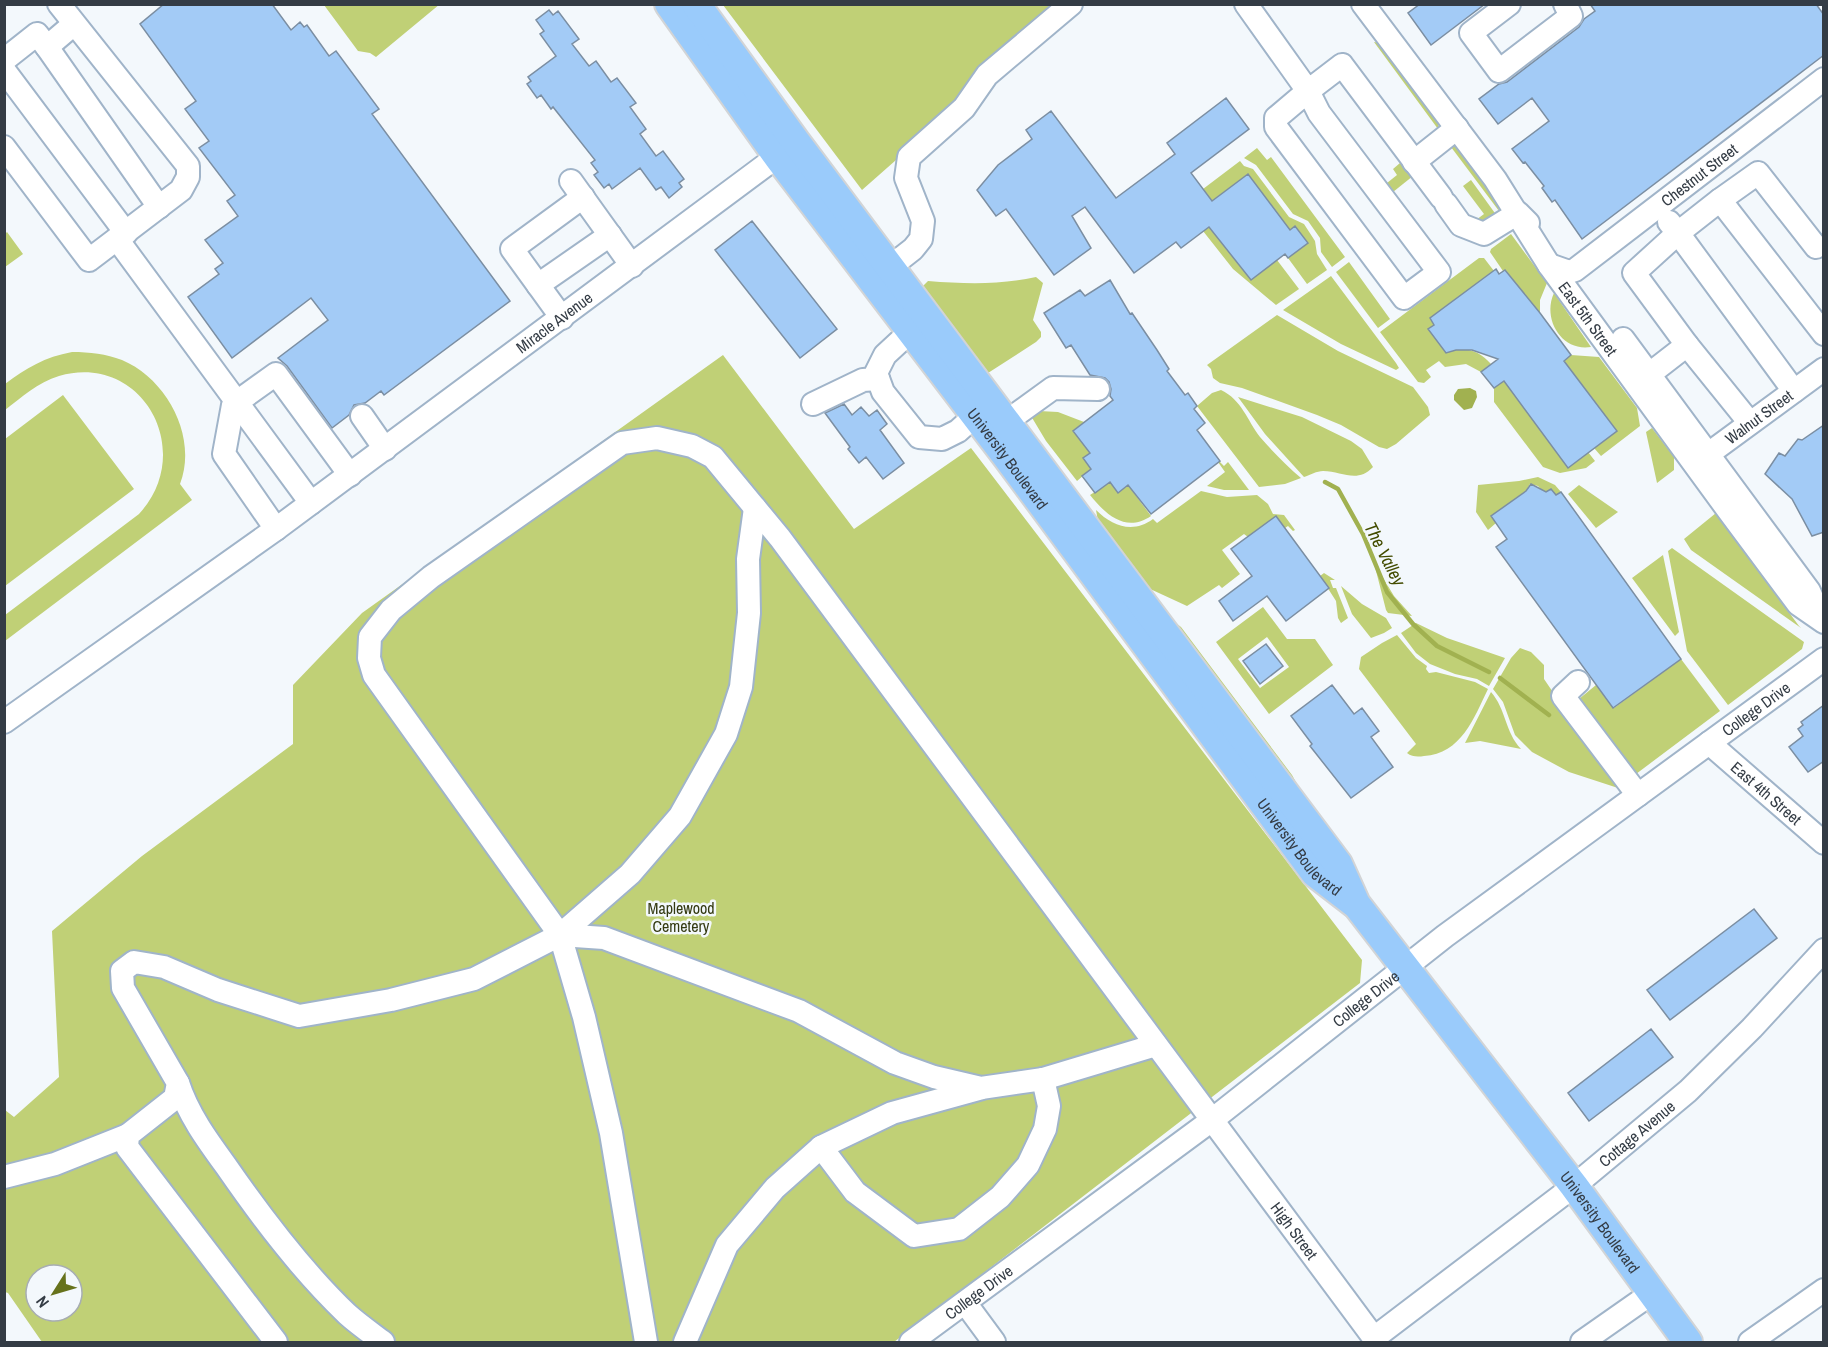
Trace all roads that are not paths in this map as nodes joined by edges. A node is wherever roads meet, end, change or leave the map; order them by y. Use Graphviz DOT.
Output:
graph roads {
  1 [pos="59,4"];
  2 [pos="669,4"];
  3 [pos="696,4"];
  4 [pos="1071,4"];
  5 [pos="1246,4"];
  6 [pos="1363,4"];
  7 [pos="1509,4"];
  8 [pos="1564,4"];
  9 [pos="74,24"];
  10 [pos="47,47"];
  11 [pos="4,60"];
  12 [pos="4,70"];
  13 [pos="1824,79"];
  14 [pos="1308,90"];
  15 [pos="1457,128"];
  16 [pos="4,147"];
  17 [pos="787,150"];
  18 [pos="1414,162"];
  19 [pos="1719,200"];
  20 [pos="159,207"];
  21 [pos="1657,207"];
  22 [pos="1518,213"];
  23 [pos="1678,233"];
  24 [pos="610,235"];
  25 [pos="122,236"];
  26 [pos="1816,246"];
  27 [pos="1549,265"];
  28 [pos="632,266"];
  29 [pos="890,267"];
  30 [pos="1574,271"];
  31 [pos="538,285"];
  32 [pos="562,318"];
  33 [pos="912,330"];
  34 [pos="1824,334"];
  35 [pos="1687,345"];
  36 [pos="1824,369"];
  37 [pos="879,379"];
  38 [pos="1643,379"];
  39 [pos="1098,389"];
  40 [pos="1794,391"];
  41 [pos="237,402"];
  42 [pos="813,404"];
  43 [pos="991,413"];
  44 [pos="362,416"];
  45 [pos="1750,423"];
  46 [pos="385,449"];
  47 [pos="1701,459"];
  48 [pos="350,475"];
  49 [pos="311,503"];
  50 [pos="755,508"];
  51 [pos="276,529"];
  52 [pos="1818,609"];
  53 [pos="1824,660"];
  54 [pos="1578,682"];
  55 [pos="4,722"];
  56 [pos="1709,743"];
  57 [pos="1638,795"];
  58 [pos="1824,843"];
  59 [pos="560,935"];
  60 [pos="1824,950"];
  61 [pos="1405,969"];
  62 [pos="1156,1045"];
  63 [pos="1043,1079"];
  64 [pos="178,1083"];
  65 [pos="981,1088"];
  66 [pos="1212,1120"];
  67 [pos="128,1135"];
  68 [pos="821,1147"];
  69 [pos="4,1177"];
  70 [pos="1574,1186"];
  71 [pos="1824,1290"];
  72 [pos="1652,1293"];
  73 [pos="966,1304"];
  74 [pos="1376,1340"];
  75 [pos="276,1342"];
  76 [pos="383,1342"];
  77 [pos="646,1342"];
  78 [pos="685,1342"];
  79 [pos="911,1342"];
  80 [pos="994,1342"];
  81 [pos="1582,1342"];
  82 [pos="1689,1342"];
  83 [pos="1750,1342"];
  1 -- 9 [label="street"];
  2 -- 17 [label="main road, University Boulevard"];
  3 -- 17 [label="main road, University Boulevard"];
  4 -- 29 [label="street"];
  5 -- 14 [label="street"];
  6 -- 15 [label="street, East 5th Street"];
  7 -- 8 [label="street"];
  9 -- 10 [label="street"];
  9 -- 20 [label="street"];
  10 -- 11 [label="street"];
  10 -- 20 [label="street"];
  12 -- 25 [label="street"];
  13 -- 21 [label="street, Chestnut Street"];
  14 -- 14 [label="street"];
  14 -- 18 [label="street"];
  15 -- 18 [label="street"];
  15 -- 22 [label="street, East 5th Street"];
  16 -- 25 [label="street"];
  17 -- 28 [label="street, Miracle Avenue"];
  17 -- 29 [label="main road, University Boulevard"];
  17 -- 33 [label="main road, University Boulevard"];
  18 -- 22 [label="street"];
  19 -- 23 [label="street"];
  19 -- 26 [label="street"];
  19 -- 34 [label="street"];
  20 -- 25 [label="street"];
  21 -- 23 [label="street"];
  21 -- 30 [label="street, Chestnut Street"];
  22 -- 27 [label="street, East 5th Street"];
  22 -- 30 [label="street"];
  23 -- 35 [label="street"];
  23 -- 40 [label="street"];
  24 -- 28 [label="street"];
  24 -- 31 [label="street"];
  24 -- 31 [label="street"];
  25 -- 41 [label="street"];
  27 -- 30 [label="street"];
  27 -- 38 [label="street, East 5th Street"];
  28 -- 32 [label="street, Miracle Avenue"];
  29 -- 43 [label="main road, University Boulevard"];
  30 -- 38 [label="street"];
  31 -- 32 [label="street"];
  32 -- 46 [label="street, Miracle Avenue"];
  33 -- 37 [label="street"];
  33 -- 43 [label="main road, University Boulevard"];
  35 -- 38 [label="street"];
  35 -- 45 [label="street"];
  36 -- 40 [label="street, Walnut Street"];
  37 -- 42 [label="street"];
  37 -- 43 [label="street"];
  38 -- 47 [label="street, East 5th Street"];
  39 -- 43 [label="street"];
  40 -- 45 [label="street, Walnut Street"];
  41 -- 48 [label="street"];
  41 -- 49 [label="street"];
  41 -- 51 [label="street"];
  43 -- 61 [label="main road, University Boulevard"];
  44 -- 46 [label="street"];
  45 -- 47 [label="street, Walnut Street"];
  46 -- 48 [label="street, Miracle Avenue"];
  47 -- 52 [label="street, East 5th Street"];
  48 -- 49 [label="street, Miracle Avenue"];
  49 -- 51 [label="street, Miracle Avenue"];
  50 -- 59 [label="street"];
  50 -- 59 [label="street, High Street"];
  50 -- 62 [label="street, High Street"];
  51 -- 55 [label="street, Miracle Avenue"];
  53 -- 56 [label="street, College Drive"];
  54 -- 57 [label="street"];
  56 -- 57 [label="street, College Drive"];
  56 -- 58 [label="street, East 4th Street"];
  57 -- 61 [label="street, College Drive"];
  59 -- 64 [label="street"];
  59 -- 65 [label="street"];
  59 -- 77 [label="street, High Street"];
  60 -- 70 [label="street, Cottage Avenue"];
  61 -- 66 [label="street, College Drive"];
  61 -- 70 [label="main road, University Boulevard"];
  62 -- 63 [label="street"];
  62 -- 66 [label="street, High Street"];
  63 -- 65 [label="street"];
  63 -- 68 [label="street"];
  64 -- 67 [label="street"];
  64 -- 76 [label="street"];
  65 -- 68 [label="street"];
  66 -- 73 [label="street, College Drive"];
  66 -- 74 [label="street, High Street"];
  67 -- 69 [label="street"];
  67 -- 75 [label="street"];
  68 -- 78 [label="street"];
  70 -- 72 [label="main road, University Boulevard"];
  70 -- 74 [label="street, Cottage Avenue"];
  71 -- 83 [label="street"];
  72 -- 81 [label="street"];
  72 -- 82 [label="main road, University Boulevard"];
  73 -- 79 [label="street, College Drive"];
  73 -- 80 [label="street"];
}
